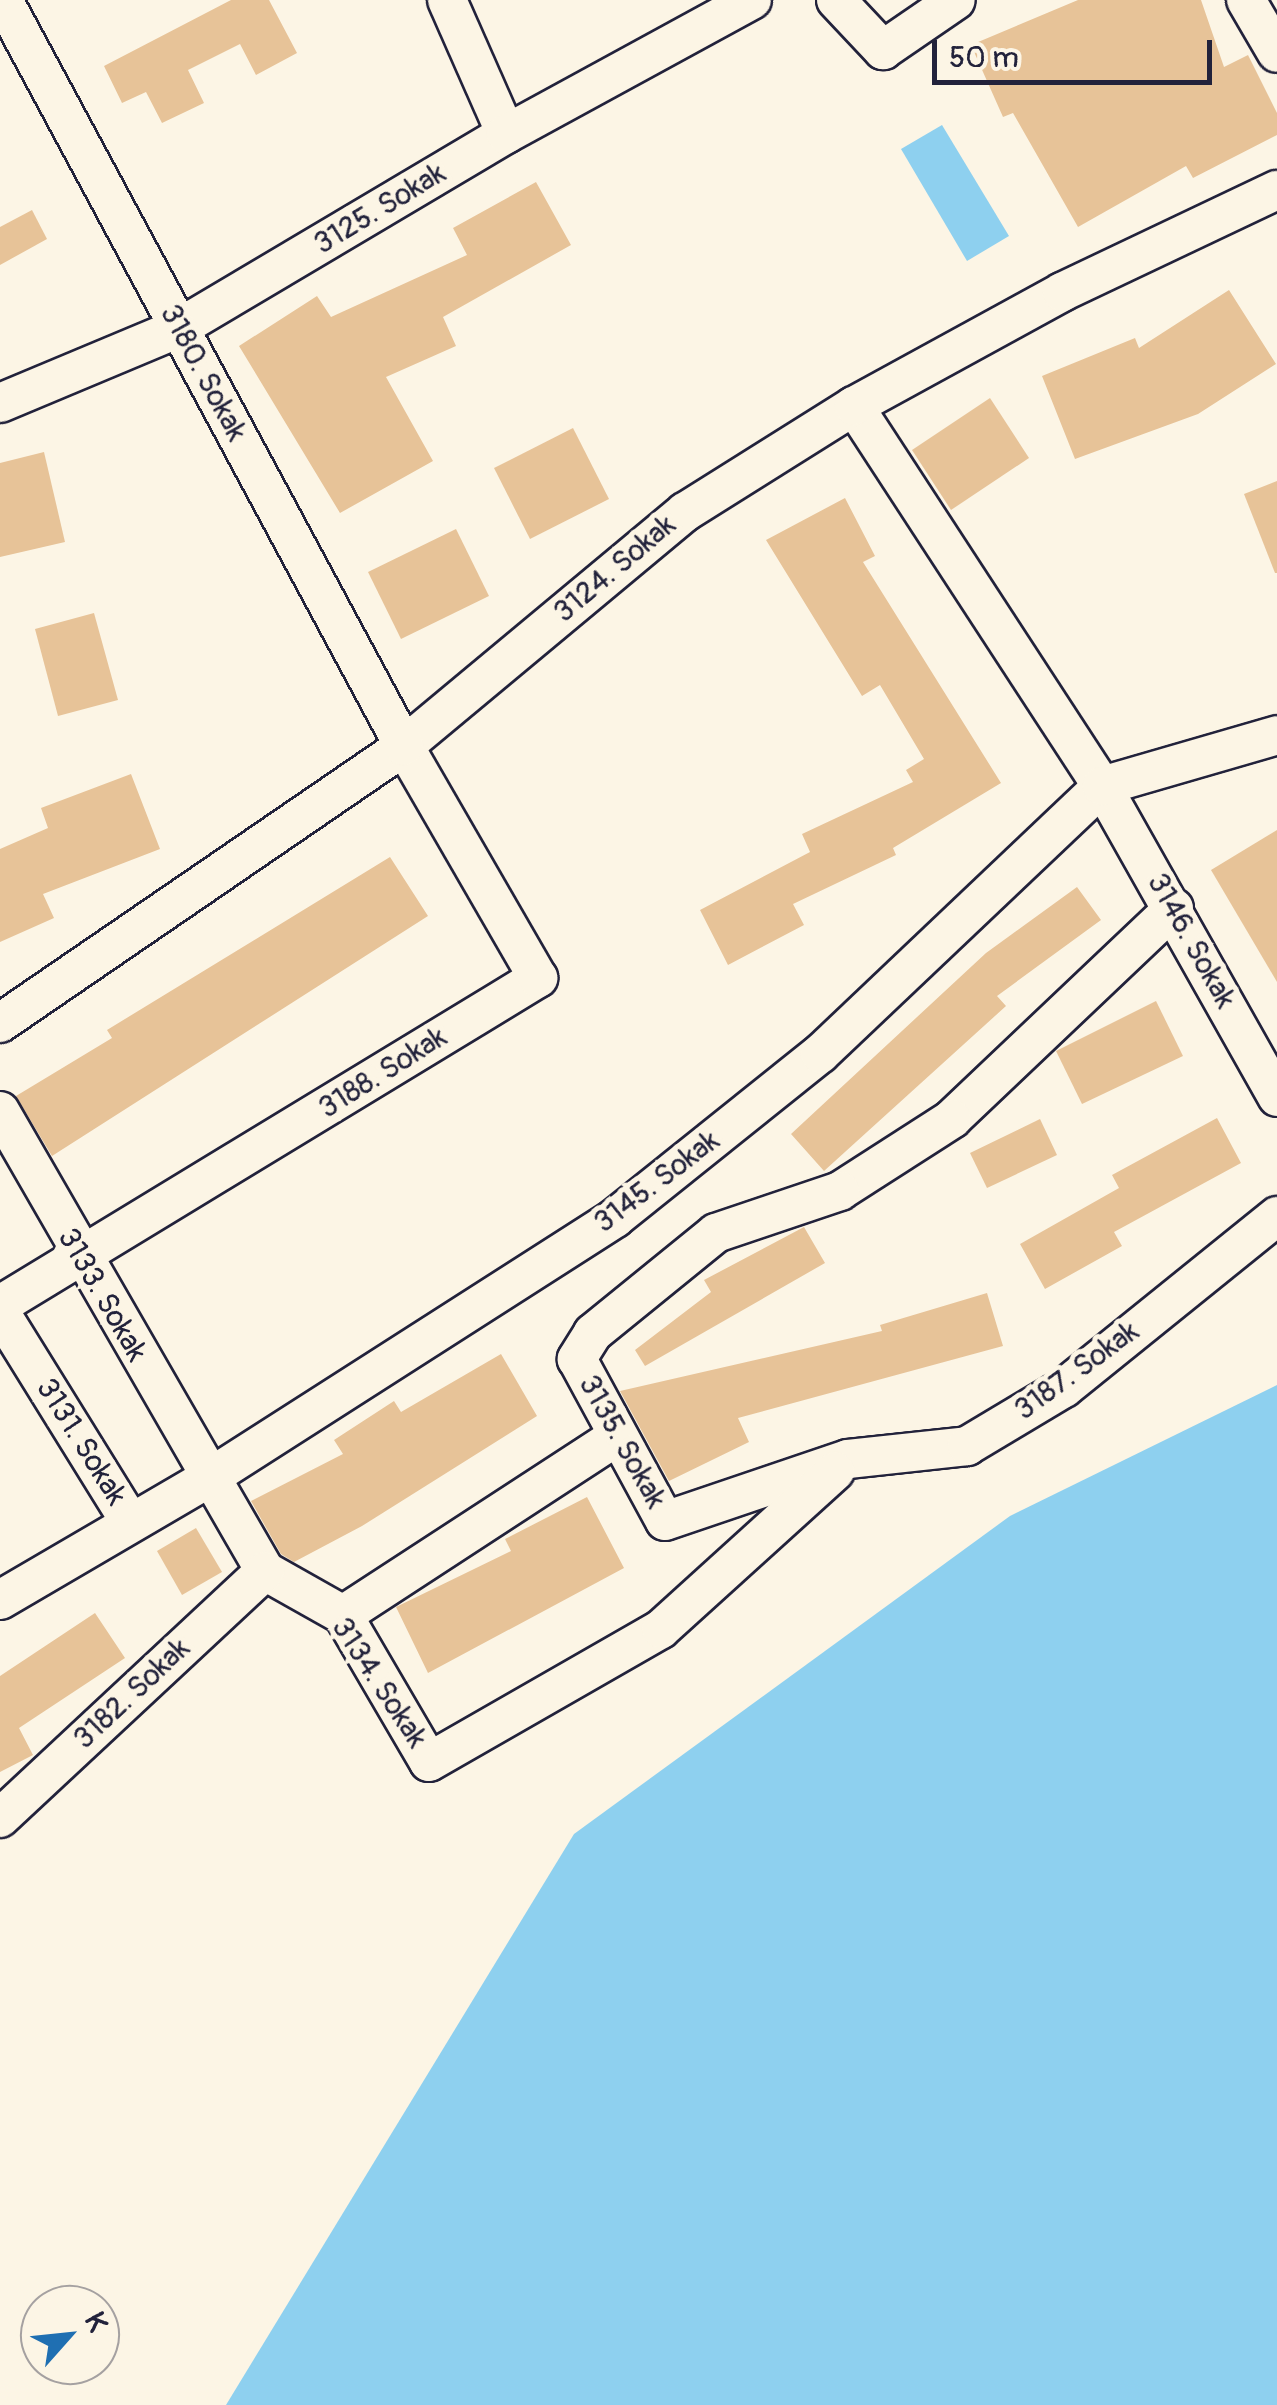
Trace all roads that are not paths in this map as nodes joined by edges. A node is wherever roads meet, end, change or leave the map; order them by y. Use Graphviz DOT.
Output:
graph roads {
  1 [pos="3,0"];
  2 [pos="447,0"];
  3 [pos="752,0"];
  4 [pos="836,0"];
  5 [pos="956,0"];
  6 [pos="1246,0"];
  7 [pos="1277,53"];
  8 [pos="506,134"];
  9 [pos="1277,190"];
  10 [pos="179,328"];
  11 [pos="0,403"];
  12 [pos="854,406"];
  13 [pos="1277,735"];
  14 [pos="404,746"];
  15 [pos="1102,786"];
  16 [pos="1174,908"];
  17 [pos="0,1023"];
  18 [pos="1277,1098"];
  19 [pos="0,1110"];
  20 [pos="1277,1216"];
  21 [pos="80,1260"];
  22 [pos="0,1308"];
  23 [pos="618,1436"];
  24 [pos="848,1459"];
  25 [pos="209,1478"];
  26 [pos="130,1522"];
  27 [pos="265,1570"];
  28 [pos="0,1600"];
  29 [pos="343,1615"];
  30 [pos="0,1818"];
  1 -- 10 [label="street, 3180. Sokak"];
  2 -- 8 [label="street"];
  3 -- 8 [label="street, 3125. Sokak"];
  4 -- 5 [label="street"];
  6 -- 7 [label="street"];
  8 -- 10 [label="street, 3125. Sokak"];
  9 -- 12 [label="street, 3124. Sokak"];
  10 -- 11 [label="street, 3125. Sokak"];
  10 -- 14 [label="street, 3180. Sokak"];
  12 -- 14 [label="street, 3124. Sokak"];
  12 -- 15 [label="street, 3146. Sokak"];
  13 -- 15 [label="street, 3145. Sokak"];
  14 -- 17 [label="street, 3124. Sokak"];
  14 -- 21 [label="street, 3188. Sokak"];
  15 -- 16 [label="street, 3146. Sokak"];
  15 -- 25 [label="street, 3145. Sokak"];
  16 -- 18 [label="street, 3146. Sokak"];
  16 -- 23 [label="street, 3135. Sokak"];
  19 -- 21 [label="street, 3133. Sokak"];
  20 -- 24 [label="street, 3187. Sokak"];
  21 -- 22 [label="street, 3188. Sokak"];
  21 -- 25 [label="street, 3133. Sokak"];
  22 -- 26 [label="street, 3131. Sokak"];
  23 -- 24 [label="street, 3135. Sokak"];
  23 -- 29 [label="street"];
  24 -- 29 [label="street, 3134. Sokak"];
  25 -- 26 [label="street, 3145. Sokak"];
  25 -- 27 [label="street, 3134. Sokak"];
  26 -- 28 [label="street, 3145. Sokak"];
  27 -- 29 [label="street, 3134. Sokak"];
  27 -- 30 [label="street, 3182. Sokak"];
}
